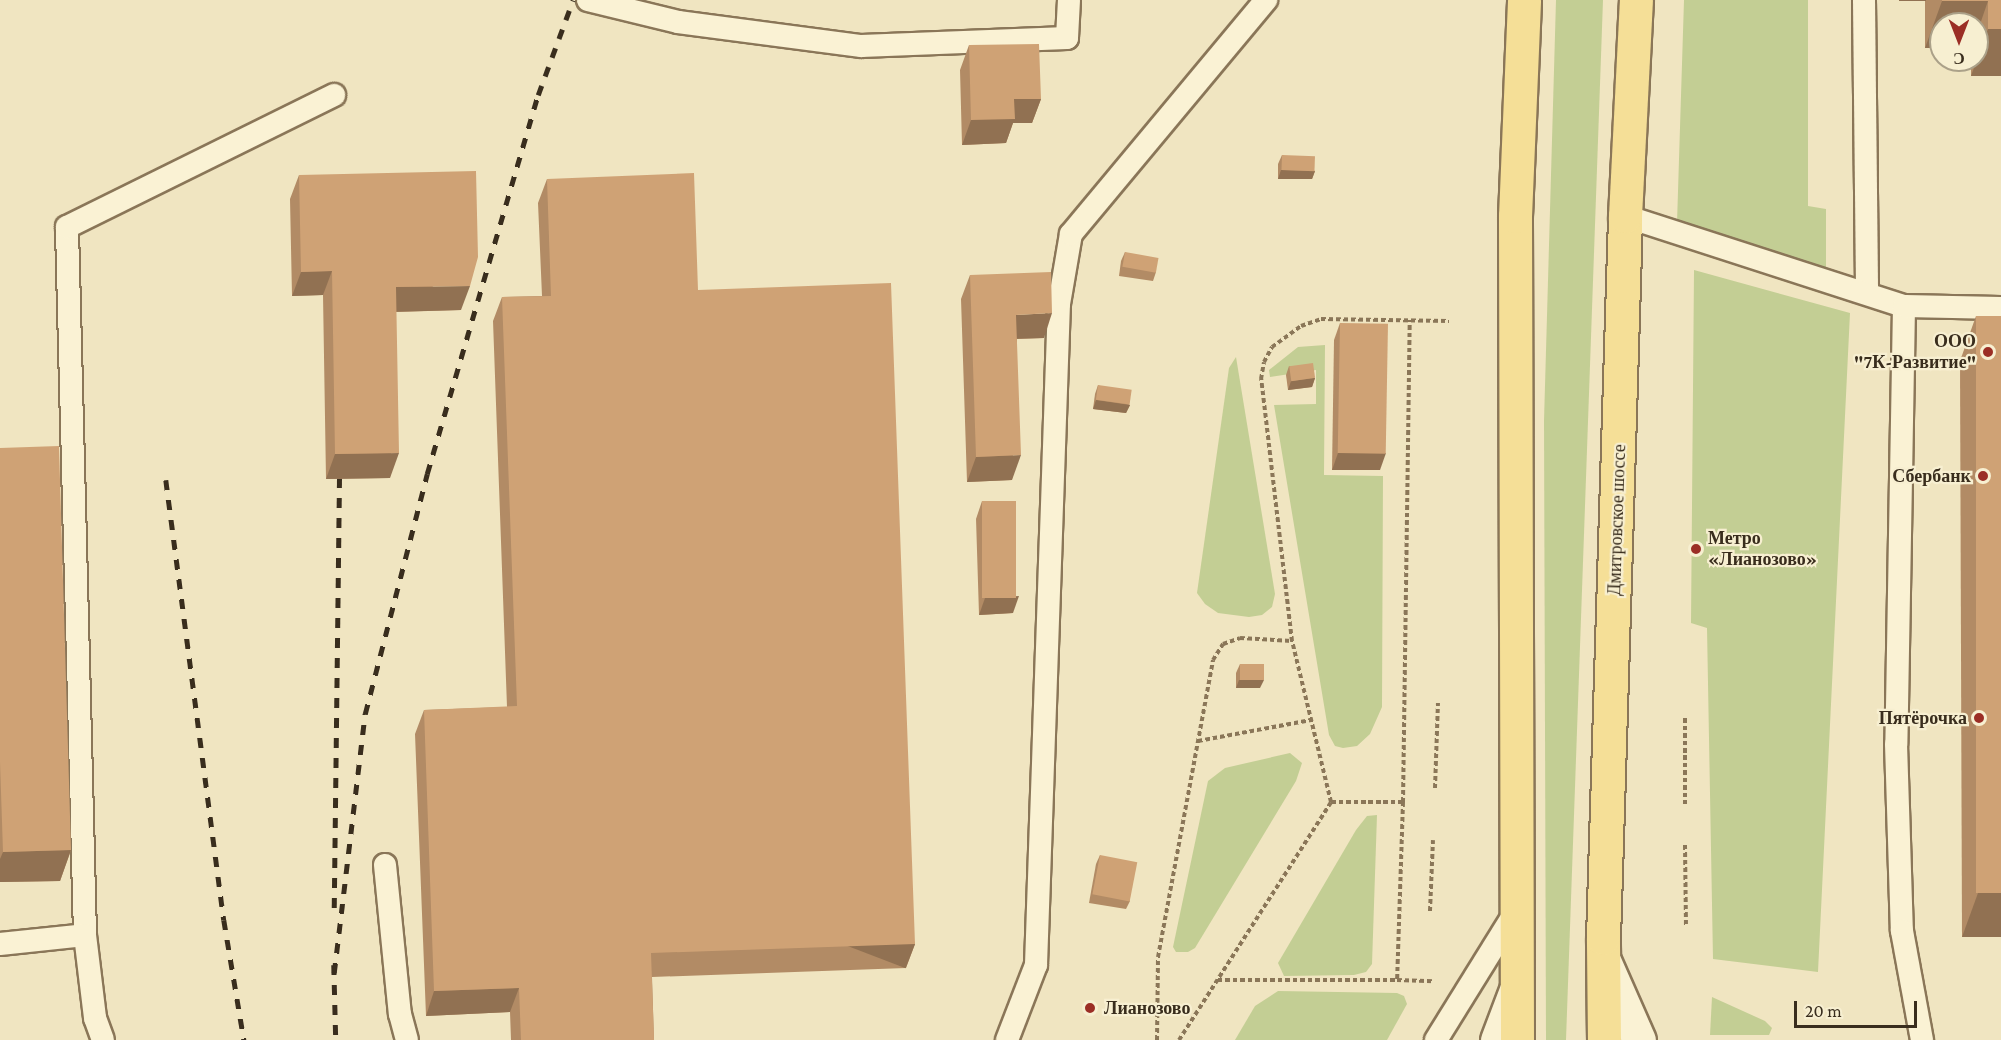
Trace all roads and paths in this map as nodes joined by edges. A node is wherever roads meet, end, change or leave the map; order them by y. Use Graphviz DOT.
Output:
graph roads {
  1 [pos="588,0"];
  2 [pos="1069,0"];
  3 [pos="1266,0"];
  4 [pos="1524,0"];
  5 [pos="1636,0"];
  6 [pos="1864,0"];
  7 [pos="334,96"];
  8 [pos="1625,216"];
  9 [pos="1867,291"];
  10 [pos="1904,306"];
  11 [pos="2001,308"];
  12 [pos="1360,318"];
  13 [pos="1410,320"];
  14 [pos="1449,321"];
  15 [pos="1362,330"];
  16 [pos="1292,641"];
  17 [pos="1438,703"];
  18 [pos="1685,718"];
  19 [pos="1311,720"];
  20 [pos="1198,741"];
  21 [pos="1434,788"];
  22 [pos="1331,802"];
  23 [pos="1403,802"];
  24 [pos="1685,804"];
  25 [pos="1433,840"];
  26 [pos="1685,845"];
  27 [pos="385,865"];
  28 [pos="1517,910"];
  29 [pos="1430,912"];
  30 [pos="1686,926"];
  31 [pos="85,935"];
  32 [pos="0,944"];
  33 [pos="1605,963"];
  34 [pos="1217,980"];
  35 [pos="1397,980"];
  36 [pos="1434,981"];
  37 [pos="1516,988"];
  38 [pos="103,1040"];
  39 [pos="407,1040"];
  40 [pos="1007,1040"];
  41 [pos="1157,1040"];
  42 [pos="1179,1040"];
  43 [pos="1436,1040"];
  44 [pos="1497,1040"];
  45 [pos="1516,1040"];
  46 [pos="1604,1040"];
  47 [pos="1639,1040"];
  48 [pos="1922,1040"];
  1 -- 2 [label="lane"];
  3 -- 40 [label="lane"];
  4 -- 28 [label="main road"];
  5 -- 8 [label="main road, Дмитровское шоссе"];
  6 -- 9 [label="lane"];
  7 -- 31 [label="lane"];
  8 -- 9 [label="lane"];
  8 -- 33 [label="main road, Дмитровское шоссе"];
  9 -- 10 [label="lane"];
  10 -- 11 [label="lane"];
  10 -- 48 [label="lane"];
  12 -- 13 [label="path"];
  12 -- 15 [label="path"];
  12 -- 16 [label="path"];
  13 -- 14 [label="path"];
  13 -- 23 [label="path"];
  16 -- 19 [label="path"];
  16 -- 20 [label="path"];
  17 -- 21 [label="path"];
  18 -- 24 [label="path"];
  19 -- 20 [label="path"];
  19 -- 22 [label="path"];
  20 -- 41 [label="path"];
  22 -- 23 [label="path"];
  22 -- 34 [label="path"];
  23 -- 35 [label="path"];
  25 -- 29 [label="path"];
  26 -- 30 [label="path"];
  27 -- 39 [label="lane"];
  28 -- 37 [label="main road"];
  28 -- 43 [label="lane"];
  31 -- 32 [label="lane"];
  31 -- 38 [label="lane"];
  33 -- 46 [label="main road, Дмитровское шоссе"];
  33 -- 47 [label="street"];
  34 -- 35 [label="path"];
  34 -- 42 [label="path"];
  35 -- 36 [label="path"];
  37 -- 44 [label="street"];
  37 -- 45 [label="main road"];
}
